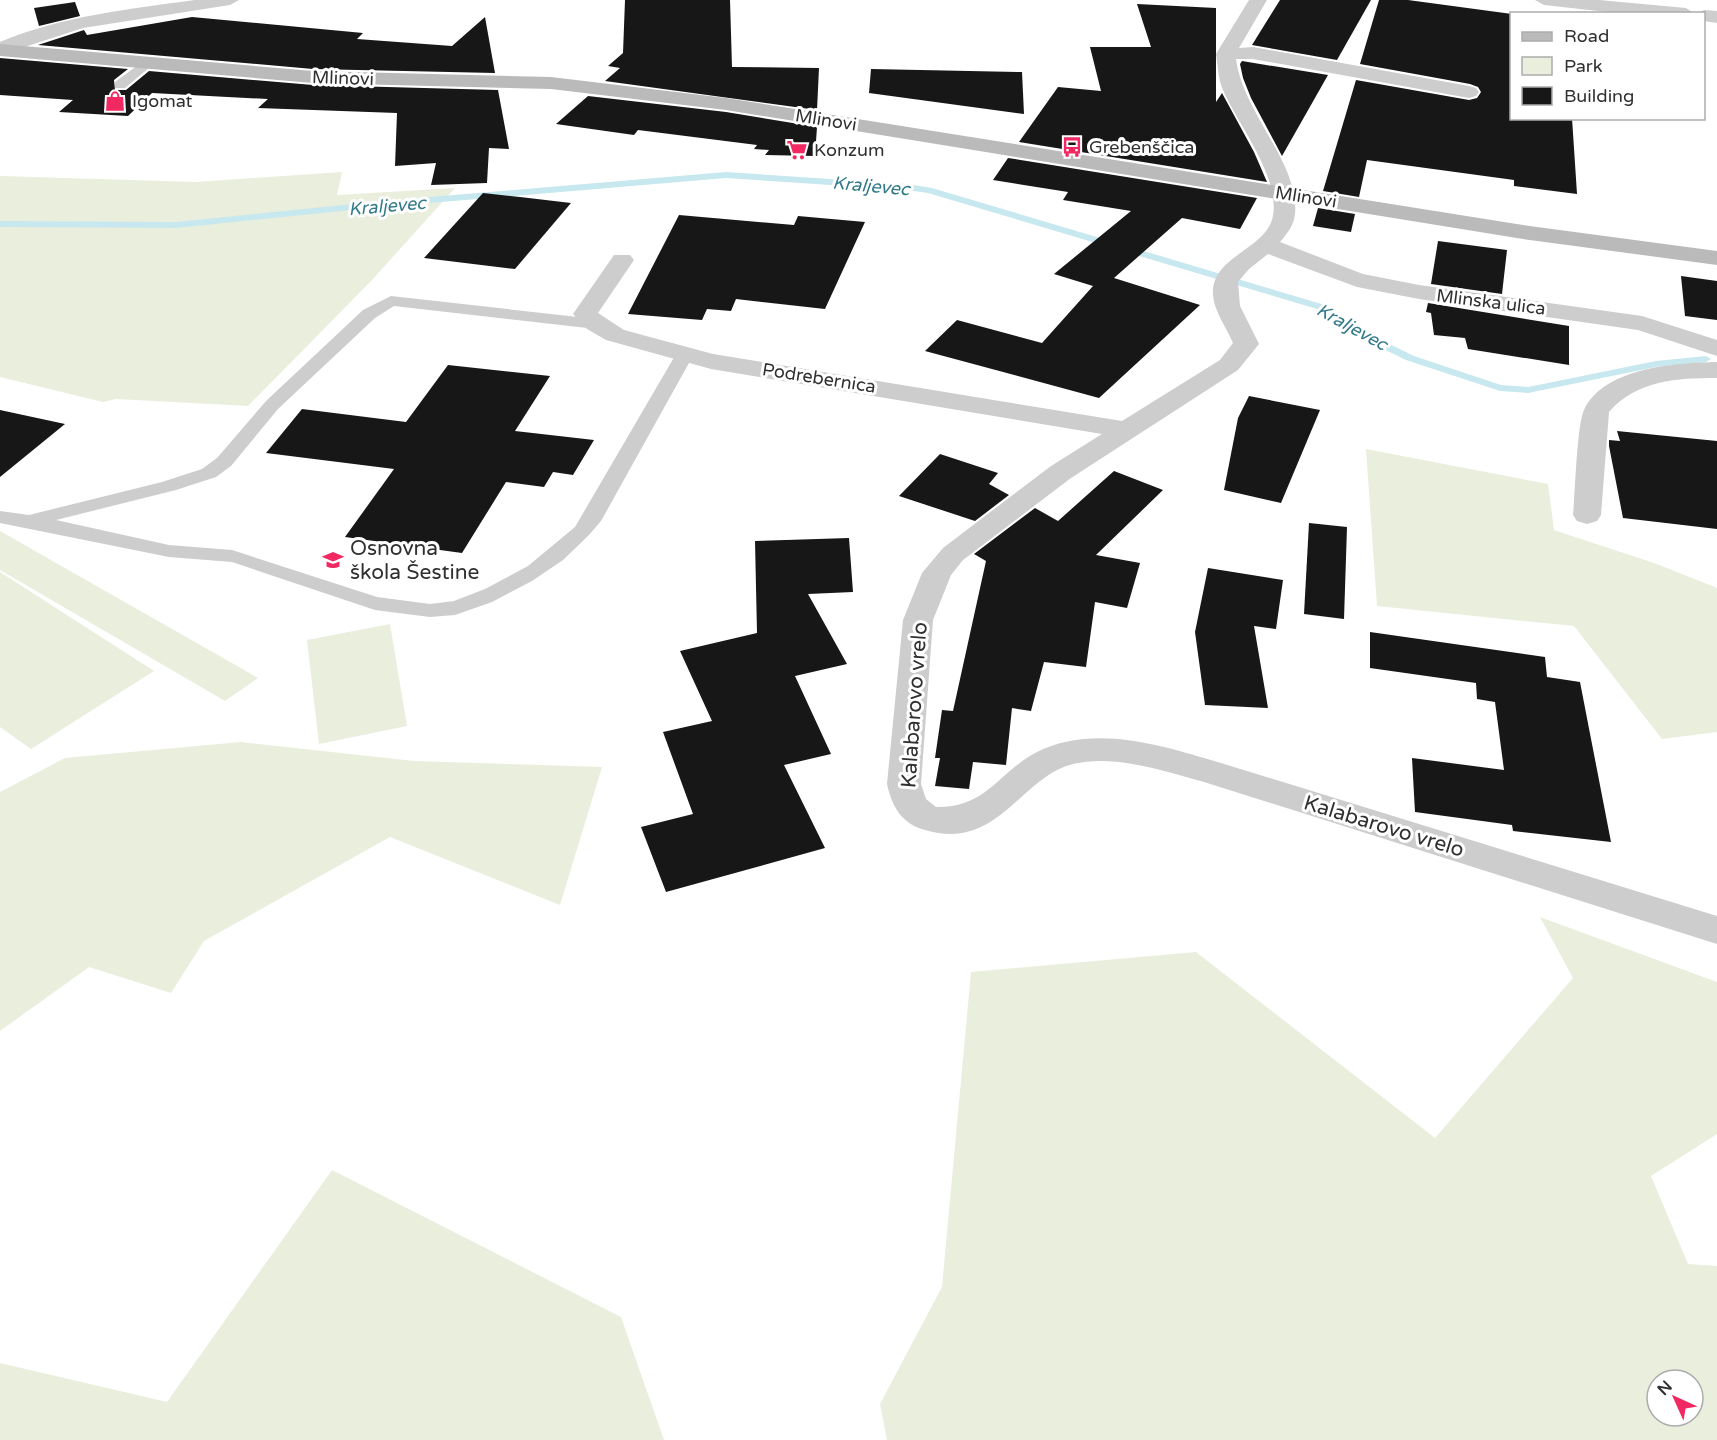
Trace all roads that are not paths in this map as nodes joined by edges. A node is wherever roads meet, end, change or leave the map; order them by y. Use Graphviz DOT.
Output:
graph roads {
  1 [pos="230,0"];
  2 [pos="1258,0"];
  3 [pos="1544,0"];
  4 [pos="1666,12"];
  5 [pos="0,49"];
  6 [pos="1226,54"];
  7 [pos="145,64"];
  8 [pos="120,85"];
  9 [pos="1469,92"];
  10 [pos="1283,193"];
  11 [pos="1267,245"];
  12 [pos="1717,258"];
  13 [pos="622,260"];
  14 [pos="596,324"];
  15 [pos="1717,348"];
  16 [pos="685,354"];
  17 [pos="1717,370"];
  18 [pos="1125,430"];
  19 [pos="1587,515"];
  20 [pos="0,517"];
  21 [pos="28,522"];
  22 [pos="1717,930"];
  1 -- 5 [label="street"];
  2 -- 6 [label="street"];
  3 -- 4 [label="street"];
  5 -- 7 [label="main road, Mlinovi"];
  6 -- 9 [label="street"];
  6 -- 10 [label="street"];
  7 -- 8 [label="lane"];
  7 -- 10 [label="main road, Mlinovi"];
  10 -- 11 [label="street"];
  10 -- 12 [label="main road, Mlinovi"];
  11 -- 15 [label="street, Mlinska ulica"];
  11 -- 18 [label="street, Kalabarovo vrelo"];
  13 -- 14 [label="street"];
  14 -- 16 [label="street, Podrebernica"];
  14 -- 21 [label="lane"];
  16 -- 18 [label="street, Podrebernica"];
  16 -- 21 [label="lane"];
  17 -- 19 [label="street"];
  18 -- 22 [label="street, Kalabarovo vrelo"];
  20 -- 21 [label="lane"];
}
